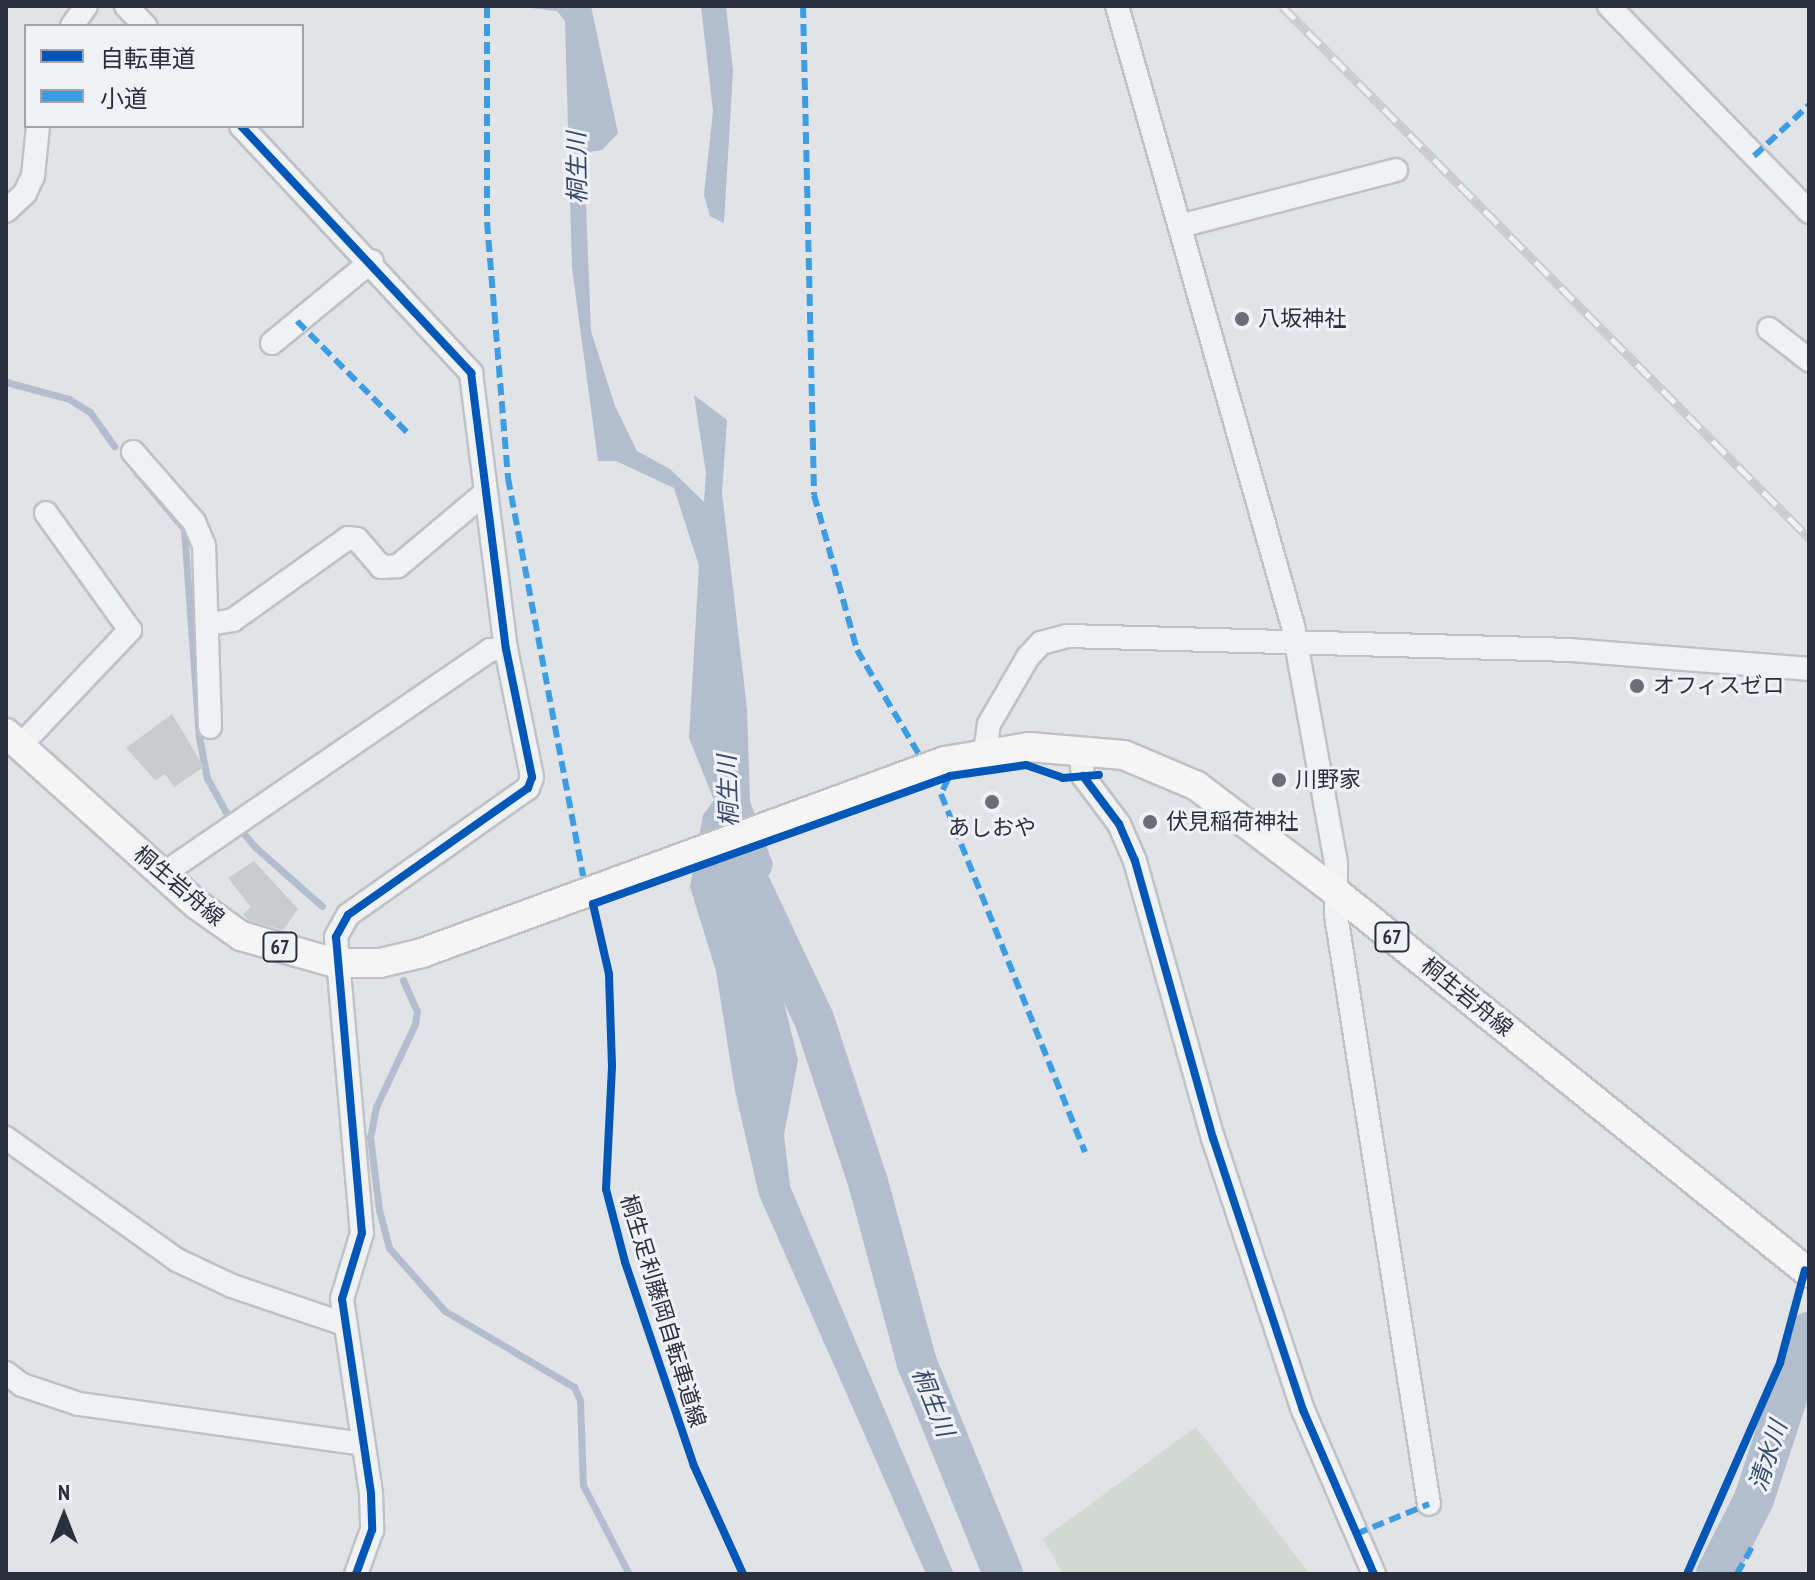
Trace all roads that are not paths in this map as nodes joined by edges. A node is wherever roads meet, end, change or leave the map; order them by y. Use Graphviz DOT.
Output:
graph roads {
  1 [pos="86,6"];
  2 [pos="126,6"];
  3 [pos="1117,6"];
  4 [pos="1609,6"];
  5 [pos="73,24"];
  6 [pos="143,24"];
  7 [pos="38,128"];
  8 [pos="243,128"];
  9 [pos="1396,170"];
  10 [pos="6,211"];
  11 [pos="1809,212"];
  12 [pos="1180,226"];
  13 [pos="372,261"];
  14 [pos="1769,329"];
  15 [pos="272,343"];
  16 [pos="1809,360"];
  17 [pos="133,452"];
  18 [pos="485,493"];
  19 [pos="46,513"];
  20 [pos="209,624"];
  21 [pos="1296,642"];
  22 [pos="506,649"];
  23 [pos="1809,669"];
  24 [pos="210,727"];
  25 [pos="13,740"];
  26 [pos="1080,751"];
  27 [pos="985,752"];
  28 [pos="163,874"];
  29 [pos="1336,892"];
  30 [pos="335,963"];
  31 [pos="6,1138"];
  32 [pos="1807,1271"];
  33 [pos="344,1324"];
  34 [pos="6,1373"];
  35 [pos="362,1444"];
  36 [pos="1429,1504"];
  37 [pos="356,1574"];
  38 [pos="1374,1574"];
  1 -- 5 [label="street"];
  2 -- 6 [label="street"];
  3 -- 12 [label="street"];
  4 -- 11 [label="street"];
  7 -- 10 [label="street"];
  8 -- 13 [label="street"];
  9 -- 12 [label="street"];
  12 -- 21 [label="street"];
  13 -- 15 [label="street"];
  13 -- 18 [label="street"];
  14 -- 16 [label="street"];
  17 -- 20 [label="street"];
  18 -- 20 [label="street"];
  18 -- 22 [label="street"];
  19 -- 25 [label="street"];
  20 -- 24 [label="street"];
  21 -- 23 [label="street"];
  21 -- 27 [label="street"];
  21 -- 29 [label="street"];
  22 -- 28 [label="street"];
  22 -- 30 [label="street"];
  25 -- 28 [label="main road, 桐生岩舟線 / 67"];
  26 -- 27 [label="main road, 桐生岩舟線 / 67"];
  26 -- 29 [label="main road, 桐生岩舟線 / 67"];
  26 -- 38 [label="street"];
  27 -- 30 [label="main road, 桐生岩舟線 / 67"];
  28 -- 30 [label="main road, 桐生岩舟線 / 67"];
  29 -- 32 [label="main road, 桐生岩舟線 / 67"];
  29 -- 36 [label="street"];
  30 -- 33 [label="street"];
  31 -- 33 [label="street"];
  33 -- 35 [label="street"];
  34 -- 35 [label="street"];
  35 -- 37 [label="street"];
}
